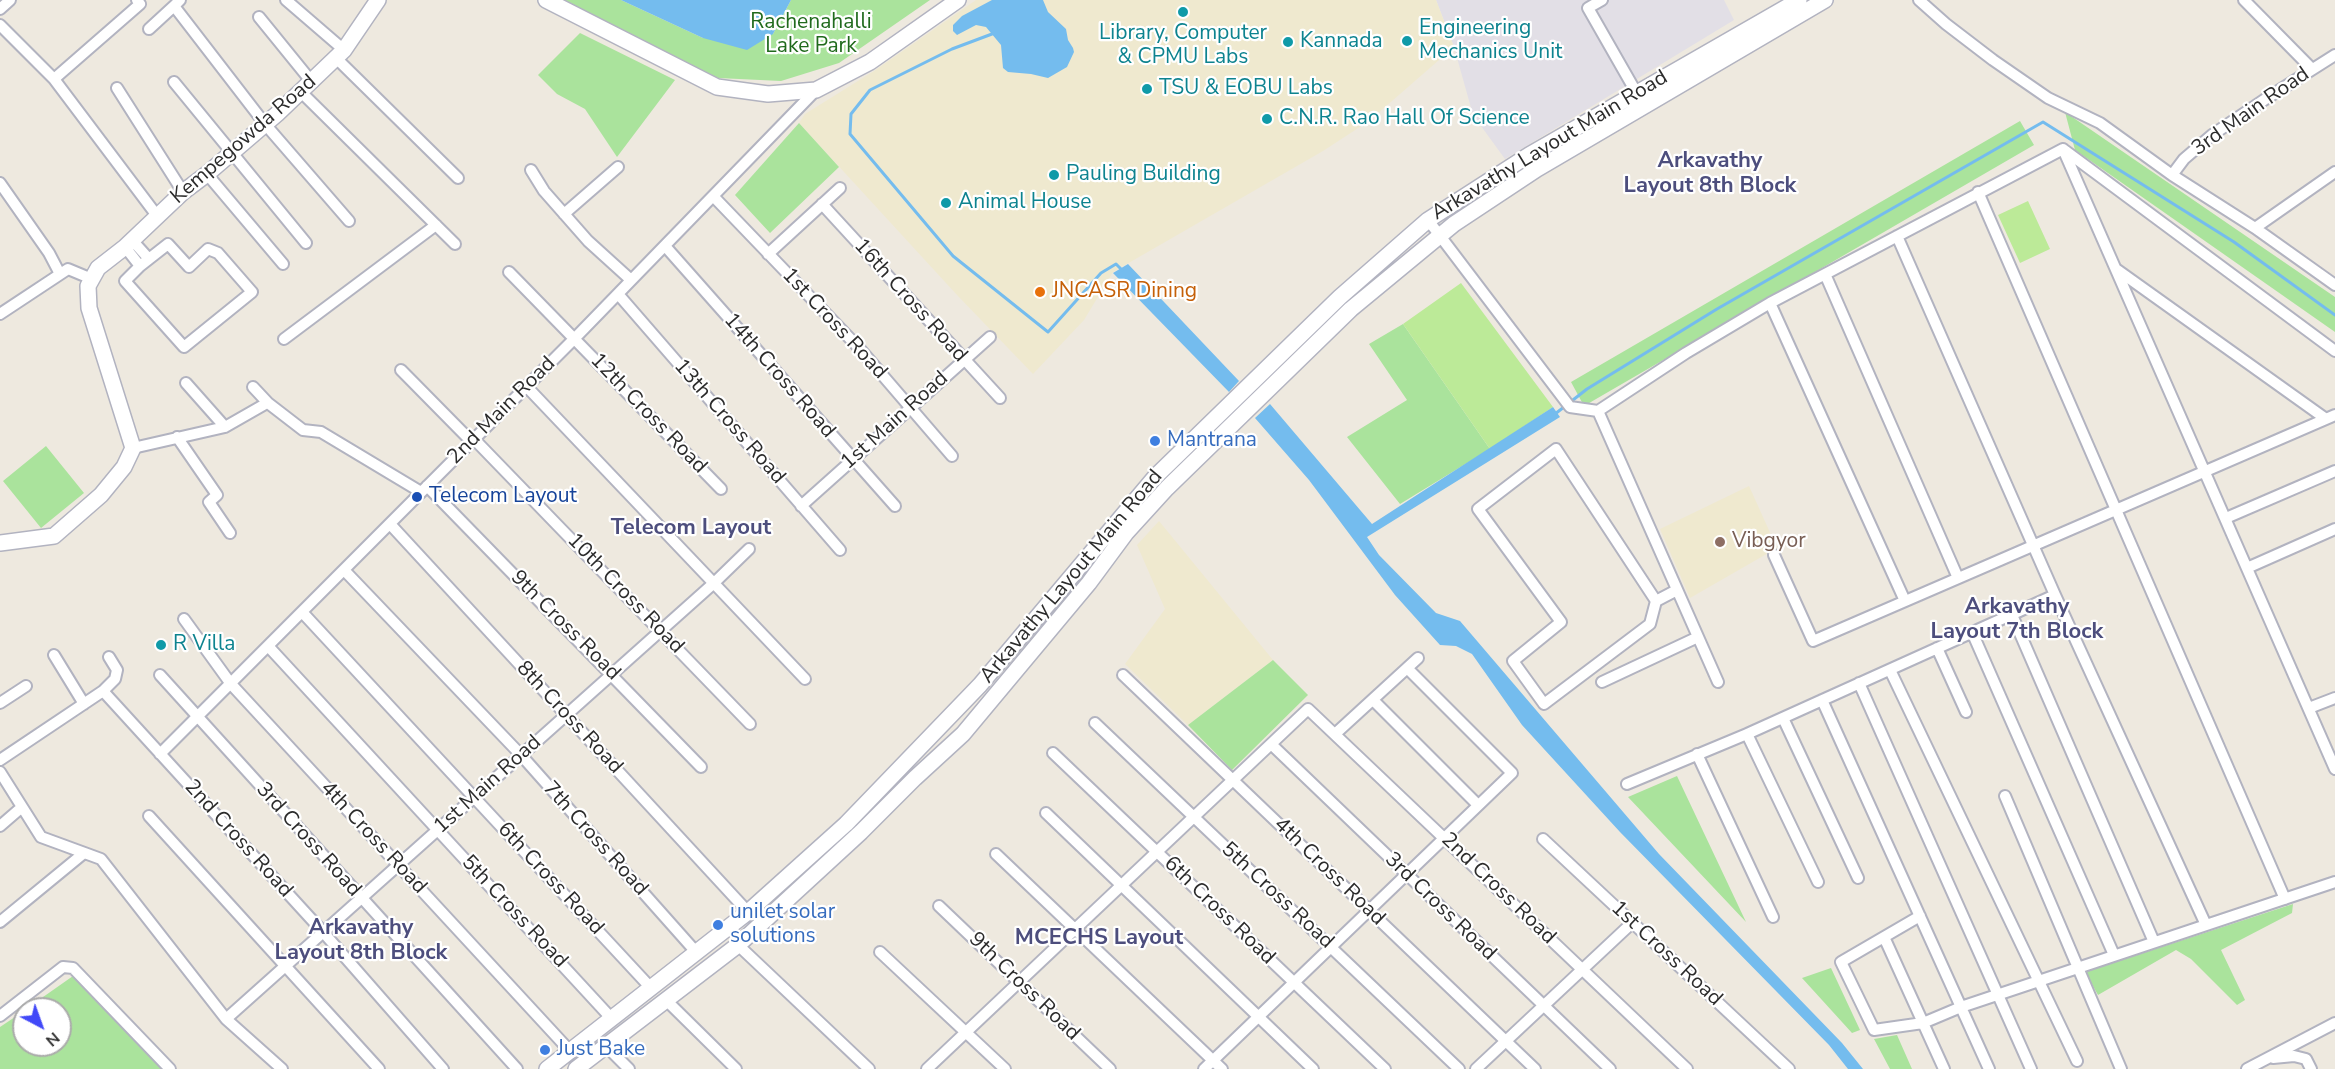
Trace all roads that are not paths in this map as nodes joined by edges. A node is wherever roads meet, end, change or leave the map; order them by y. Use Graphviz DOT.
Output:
graph roads {
  1 [pos="10,0"];
  2 [pos="137,0"];
  3 [pos="286,0"];
  4 [pos="546,0"];
  5 [pos="958,0"];
  6 [pos="1602,0"];
  7 [pos="1800,0"];
  8 [pos="1825,0"];
  9 [pos="1919,0"];
  10 [pos="2246,0"];
  11 [pos="376,1"];
  12 [pos="177,3"];
  13 [pos="0,9"];
  14 [pos="259,17"];
  15 [pos="0,25"];
  16 [pos="149,30"];
  17 [pos="340,54"];
  18 [pos="2335,55"];
  19 [pos="2312,69"];
  20 [pos="54,79"];
  21 [pos="174,82"];
  22 [pos="306,86"];
  23 [pos="117,88"];
  24 [pos="816,90"];
  25 [pos="1636,92"];
  26 [pos="265,124"];
  27 [pos="2063,149"];
  28 [pos="231,153"];
  29 [pos="618,167"];
  30 [pos="531,170"];
  31 [pos="2335,172"];
  32 [pos="207,174"];
  33 [pos="2172,176"];
  34 [pos="458,178"];
  35 [pos="0,183"];
  36 [pos="840,188"];
  37 [pos="183,192"];
  38 [pos="1978,192"];
  39 [pos="713,196"];
  40 [pos="822,204"];
  41 [pos="564,214"];
  42 [pos="158,216"];
  43 [pos="1428,220"];
  44 [pos="349,221"];
  45 [pos="436,225"];
  46 [pos="2255,228"];
  47 [pos="1441,235"];
  48 [pos="1897,236"];
  49 [pos="129,243"];
  50 [pos="306,243"];
  51 [pos="455,244"];
  52 [pos="664,246"];
  53 [pos="768,254"];
  54 [pos="145,262"];
  55 [pos="283,264"];
  56 [pos="2115,268"];
  57 [pos="509,272"];
  58 [pos="95,273"];
  59 [pos="60,274"];
  60 [pos="1826,274"];
  61 [pos="631,280"];
  62 [pos="2335,285"];
  63 [pos="618,294"];
  64 [pos="1770,303"];
  65 [pos="1,310"];
  66 [pos="990,337"];
  67 [pos="575,338"];
  68 [pos="284,339"];
  69 [pos="2335,351"];
  70 [pos="964,360"];
  71 [pos="401,370"];
  72 [pos="186,382"];
  73 [pos="526,386"];
  74 [pos="253,387"];
  75 [pos="1000,398"];
  76 [pos="267,403"];
  77 [pos="911,408"];
  78 [pos="1598,411"];
  79 [pos="2331,417"];
  80 [pos="225,427"];
  81 [pos="177,437"];
  82 [pos="473,440"];
  83 [pos="133,448"];
  84 [pos="952,456"];
  85 [pos="853,459"];
  86 [pos="2205,471"];
  87 [pos="2335,471"];
  88 [pos="424,489"];
  89 [pos="721,489"];
  90 [pos="801,506"];
  91 [pos="895,506"];
  92 [pos="2116,510"];
  93 [pos="2226,518"];
  94 [pos="390,524"];
  95 [pos="2335,529"];
  96 [pos="230,533"];
  97 [pos="0,543"];
  98 [pos="2033,546"];
  99 [pos="749,549"];
  100 [pos="840,550"];
  101 [pos="1774,555"];
  102 [pos="2247,568"];
  103 [pos="344,570"];
  104 [pos="1958,578"];
  105 [pos="714,583"];
  106 [pos="1677,590"];
  107 [pos="2055,595"];
  108 [pos="1656,601"];
  109 [pos="1905,601"];
  110 [pos="302,612"];
  111 [pos="2012,615"];
  112 [pos="184,618"];
  113 [pos="661,631"];
  114 [pos="1972,632"];
  115 [pos="1698,637"];
  116 [pos="268,646"];
  117 [pos="1937,648"];
  118 [pos="54,655"];
  119 [pos="109,657"];
  120 [pos="1418,658"];
  121 [pos="1407,668"];
  122 [pos="1890,670"];
  123 [pos="612,674"];
  124 [pos="160,675"];
  125 [pos="1123,675"];
  126 [pos="805,679"];
  127 [pos="1602,682"];
  128 [pos="1718,682"];
  129 [pos="1859,683"];
  130 [pos="231,684"];
  131 [pos="980,685"];
  132 [pos="26,686"];
  133 [pos="103,692"];
  134 [pos="994,697"];
  135 [pos="2335,698"];
  136 [pos="1373,700"];
  137 [pos="1822,700"];
  138 [pos="0,702"];
  139 [pos="84,704"];
  140 [pos="2309,708"];
  141 [pos="1966,712"];
  142 [pos="566,715"];
  143 [pos="197,718"];
  144 [pos="1783,718"];
  145 [pos="1095,723"];
  146 [pos="750,724"];
  147 [pos="1335,734"];
  148 [pos="1747,734"];
  149 [pos="1271,744"];
  150 [pos="1053,753"];
  151 [pos="160,754"];
  152 [pos="1697,754"];
  153 [pos="521,755"];
  154 [pos="2333,757"];
  155 [pos="0,759"];
  156 [pos="701,767"];
  157 [pos="2335,769"];
  158 [pos="2,778"];
  159 [pos="1233,780"];
  160 [pos="1627,784"];
  161 [pos="2005,796"];
  162 [pos="474,797"];
  163 [pos="1478,805"];
  164 [pos="22,807"];
  165 [pos="1046,813"];
  166 [pos="149,816"];
  167 [pos="1194,817"];
  168 [pos="0,826"];
  169 [pos="438,830"];
  170 [pos="1444,838"];
  171 [pos="1543,839"];
  172 [pos="1157,852"];
  173 [pos="84,853"];
  174 [pos="996,854"];
  175 [pos="398,866"];
  176 [pos="1407,874"];
  177 [pos="1858,878"];
  178 [pos="1818,882"];
  179 [pos="2335,882"];
  180 [pos="1121,885"];
  181 [pos="361,898"];
  182 [pos="2285,899"];
  183 [pos="939,906"];
  184 [pos="1369,910"];
  185 [pos="748,912"];
  186 [pos="1920,916"];
  187 [pos="1773,917"];
  188 [pos="0,922"];
  189 [pos="1633,922"];
  190 [pos="2206,925"];
  191 [pos="1075,929"];
  192 [pos="323,933"];
  193 [pos="1884,937"];
  194 [pos="2154,942"];
  195 [pos="738,945"];
  196 [pos="1331,947"];
  197 [pos="696,952"];
  198 [pos="880,952"];
  199 [pos="2114,956"];
  200 [pos="284,967"];
  201 [pos="2078,968"];
  202 [pos="1582,969"];
  203 [pos="2039,980"];
  204 [pos="1019,982"];
  205 [pos="1294,982"];
  206 [pos="651,988"];
  207 [pos="1998,994"];
  208 [pos="667,1001"];
  209 [pos="1544,1005"];
  210 [pos="1961,1007"];
  211 [pos="0,1016"];
  212 [pos="1258,1017"];
  213 [pos="226,1018"];
  214 [pos="612,1018"];
  215 [pos="1923,1023"];
  216 [pos="2335,1023"];
  217 [pos="966,1032"];
  218 [pos="1506,1041"];
  219 [pos="606,1046"];
  220 [pos="570,1052"];
  221 [pos="2268,1058"];
  222 [pos="1213,1060"];
  223 [pos="2077,1061"];
  224 [pos="170,1069"];
  225 [pos="282,1069"];
  226 [pos="379,1069"];
  227 [pos="443,1069"];
  228 [pos="517,1069"];
  229 [pos="547,1069"];
  230 [pos="576,1069"];
  231 [pos="629,1069"];
  232 [pos="736,1069"];
  233 [pos="869,1069"];
  234 [pos="927,1069"];
  235 [pos="1005,1069"];
  236 [pos="1110,1069"];
  237 [pos="1204,1069"];
  238 [pos="1222,1069"];
  239 [pos="1313,1069"];
  240 [pos="1385,1069"];
  241 [pos="1459,1069"];
  242 [pos="1476,1069"];
  243 [pos="1535,1069"];
  244 [pos="1610,1069"];
  245 [pos="1687,1069"];
  246 [pos="1790,1069"];
  247 [pos="1944,1069"];
  248 [pos="1989,1069"];
  249 [pos="2031,1069"];
  250 [pos="2121,1069"];
  251 [pos="2247,1069"];
  252 [pos="2273,1069"];
  253 [pos="2311,1069"];
  1 -- 13 [label="street"];
  2 -- 20 [label="street"];
  3 -- 17 [label="street"];
  4 -- 24 [label="main road"];
  5 -- 24 [label="main road"];
  6 -- 25 [label="street"];
  7 -- 25 [label="main road, Arkavathy Layout Main Road"];
  8 -- 47 [label="main road, Arkavathy Layout Main Road"];
  9 -- 33 [label="street"];
  10 -- 19 [label="street"];
  11 -- 17 [label="main road, Kempegowda Road"];
  12 -- 16 [label="street"];
  12 -- 26 [label="street"];
  14 -- 22 [label="street"];
  15 -- 20 [label="street"];
  17 -- 22 [label="main road, Kempegowda Road"];
  17 -- 34 [label="street"];
  18 -- 19 [label="street, 3rd Main Road"];
  19 -- 33 [label="street, 3rd Main Road"];
  20 -- 42 [label="street"];
  21 -- 28 [label="street"];
  22 -- 26 [label="main road, Kempegowda Road"];
  22 -- 45 [label="street"];
  23 -- 37 [label="street"];
  24 -- 39 [label="street, 2nd Main Road"];
  25 -- 43 [label="main road, Arkavathy Layout Main Road"];
  26 -- 28 [label="main road, Kempegowda Road"];
  26 -- 44 [label="street"];
  27 -- 38 [label="street"];
  27 -- 56 [label="street"];
  27 -- 69 [label="street"];
  28 -- 32 [label="main road, Kempegowda Road"];
  28 -- 50 [label="street"];
  29 -- 41 [label="street"];
  30 -- 41 [label="street"];
  31 -- 46 [label="street"];
  32 -- 37 [label="main road, Kempegowda Road"];
  32 -- 55 [label="street"];
  33 -- 46 [label="street"];
  35 -- 59 [label="street"];
  36 -- 40 [label="street"];
  37 -- 42 [label="main road, Kempegowda Road"];
  38 -- 48 [label="street"];
  38 -- 92 [label="street"];
  39 -- 52 [label="street, 2nd Main Road"];
  39 -- 53 [label="street, 1st Cross Road"];
  40 -- 53 [label="street"];
  40 -- 70 [label="street, 16th Cross Road"];
  41 -- 61 [label="street"];
  42 -- 49 [label="main road, Kempegowda Road"];
  43 -- 47 [label="street"];
  43 -- 131 [label="main road, Arkavathy Layout Main Road"];
  45 -- 51 [label="street"];
  45 -- 68 [label="street"];
  46 -- 62 [label="street"];
  47 -- 78 [label="street"];
  47 -- 134 [label="main road, Arkavathy Layout Main Road"];
  48 -- 60 [label="street"];
  48 -- 98 [label="street"];
  49 -- 54 [label="street"];
  49 -- 58 [label="main road, Kempegowda Road"];
  52 -- 61 [label="street, 2nd Main Road"];
  52 -- 85 [label="street, 14th Cross Road"];
  53 -- 77 [label="street, 1st Cross Road"];
  54 -- 54 [label="street"];
  56 -- 79 [label="street"];
  56 -- 86 [label="street"];
  57 -- 67 [label="street, 12th Cross Road"];
  58 -- 59 [label="street"];
  58 -- 83 [label="main road"];
  59 -- 65 [label="street"];
  60 -- 64 [label="street"];
  60 -- 104 [label="street"];
  61 -- 63 [label="street, 2nd Main Road"];
  63 -- 67 [label="street, 2nd Main Road"];
  63 -- 90 [label="street, 13th Cross Road"];
  64 -- 78 [label="street"];
  64 -- 109 [label="street"];
  66 -- 70 [label="street, 1st Main Road"];
  67 -- 73 [label="street, 2nd Main Road"];
  67 -- 89 [label="street, 12th Cross Road"];
  70 -- 75 [label="street, 16th Cross Road"];
  70 -- 77 [label="street, 1st Main Road"];
  71 -- 82 [label="street, 10th Cross Road"];
  72 -- 80 [label="street"];
  73 -- 82 [label="street, 2nd Main Road"];
  73 -- 105 [label="street"];
  74 -- 76 [label="street, 9th Cross Road"];
  76 -- 80 [label="street"];
  76 -- 88 [label="street, 9th Cross Road"];
  77 -- 84 [label="street, 1st Cross Road"];
  77 -- 85 [label="street, 1st Main Road"];
  78 -- 106 [label="street"];
  79 -- 86 [label="street"];
  80 -- 81 [label="street"];
  81 -- 83 [label="street"];
  81 -- 96 [label="street"];
  82 -- 88 [label="street, 2nd Main Road"];
  82 -- 113 [label="street, 10th Cross Road"];
  83 -- 97 [label="main road"];
  85 -- 90 [label="street, 1st Main Road"];
  85 -- 91 [label="street, 14th Cross Road"];
  86 -- 92 [label="street"];
  86 -- 93 [label="street"];
  87 -- 93 [label="street"];
  88 -- 94 [label="street, 2nd Main Road"];
  88 -- 123 [label="street, 9th Cross Road"];
  90 -- 100 [label="street, 13th Cross Road"];
  92 -- 98 [label="street"];
  92 -- 182 [label="street"];
  93 -- 102 [label="street"];
  94 -- 103 [label="street, 2nd Main Road"];
  94 -- 142 [label="street, 8th Cross Road"];
  95 -- 102 [label="street"];
  98 -- 104 [label="street"];
  98 -- 107 [label="street"];
  99 -- 105 [label="street, 1st Main Road"];
  101 -- 109 [label="street"];
  102 -- 140 [label="street"];
  103 -- 110 [label="street, 2nd Main Road"];
  103 -- 153 [label="street, 7th Cross Road"];
  104 -- 109 [label="street"];
  105 -- 113 [label="street, 1st Main Road"];
  105 -- 126 [label="street"];
  106 -- 108 [label="street"];
  106 -- 115 [label="street"];
  107 -- 111 [label="street"];
  107 -- 190 [label="street"];
  108 -- 108 [label="street"];
  110 -- 116 [label="street, 2nd Main Road"];
  110 -- 162 [label="street, 6th Cross Road"];
  111 -- 114 [label="street"];
  111 -- 194 [label="street"];
  112 -- 130 [label="street, 4th Cross Road"];
  113 -- 123 [label="street, 1st Main Road"];
  113 -- 146 [label="street, 10th Cross Road"];
  114 -- 117 [label="street"];
  114 -- 199 [label="street"];
  115 -- 127 [label="street"];
  115 -- 128 [label="street"];
  116 -- 130 [label="street, 2nd Main Road"];
  116 -- 169 [label="street, 5th Cross Road"];
  117 -- 122 [label="street"];
  117 -- 141 [label="street"];
  118 -- 139 [label="street"];
  119 -- 133 [label="street"];
  120 -- 121 [label="street"];
  121 -- 136 [label="street"];
  121 -- 163 [label="street"];
  122 -- 129 [label="street"];
  122 -- 203 [label="street"];
  123 -- 142 [label="street, 1st Main Road"];
  123 -- 156 [label="street, 9th Cross Road"];
  124 -- 143 [label="street, 3rd Cross Road"];
  125 -- 159 [label="street, 4th Cross Road"];
  129 -- 137 [label="street"];
  129 -- 207 [label="street"];
  130 -- 143 [label="street, 2nd Main Road"];
  130 -- 175 [label="street, 4th Cross Road"];
  131 -- 134 [label="main road"];
  131 -- 185 [label="main road, Arkavathy Layout Main Road"];
  132 -- 138 [label="street"];
  133 -- 139 [label="street"];
  133 -- 151 [label="street, 2nd Cross Road"];
  134 -- 195 [label="main road, Arkavathy Layout Main Road"];
  135 -- 140 [label="street"];
  136 -- 147 [label="street"];
  136 -- 163 [label="street"];
  137 -- 144 [label="street"];
  137 -- 186 [label="street"];
  139 -- 155 [label="street"];
  140 -- 154 [label="street"];
  142 -- 153 [label="street, 1st Main Road"];
  142 -- 185 [label="street, 8th Cross Road"];
  143 -- 151 [label="street, 2nd Main Road"];
  143 -- 181 [label="street, 3rd Cross Road"];
  144 -- 148 [label="street"];
  144 -- 177 [label="street"];
  145 -- 167 [label="street, 5th Cross Road"];
  147 -- 149 [label="street, 2nd Cross Road"];
  147 -- 170 [label="street, 2nd Cross Road"];
  148 -- 152 [label="street"];
  148 -- 178 [label="street"];
  149 -- 159 [label="street"];
  149 -- 176 [label="street, 3rd Cross Road"];
  150 -- 172 [label="street, 6th Cross Road"];
  151 -- 192 [label="street, 2nd Cross Road"];
  152 -- 160 [label="street"];
  152 -- 187 [label="street"];
  153 -- 162 [label="street, 1st Main Road"];
  153 -- 197 [label="street, 7th Cross Road"];
  154 -- 157 [label="street"];
  158 -- 164 [label="street"];
  159 -- 167 [label="street"];
  159 -- 184 [label="street, 4th Cross Road"];
  161 -- 201 [label="street"];
  162 -- 169 [label="street, 1st Main Road"];
  162 -- 206 [label="street, 6th Cross Road"];
  163 -- 170 [label="street"];
  164 -- 168 [label="street"];
  164 -- 173 [label="street"];
  165 -- 180 [label="street"];
  166 -- 200 [label="street"];
  167 -- 172 [label="street"];
  167 -- 196 [label="street, 5th Cross Road"];
  169 -- 175 [label="street, 1st Main Road"];
  169 -- 214 [label="street, 5th Cross Road"];
  170 -- 176 [label="street"];
  170 -- 202 [label="street, 2nd Cross Road"];
  171 -- 189 [label="street, 1st Cross Road"];
  172 -- 180 [label="street"];
  172 -- 205 [label="street, 6th Cross Road"];
  173 -- 188 [label="street"];
  173 -- 213 [label="street"];
  174 -- 191 [label="street"];
  175 -- 181 [label="street, 1st Main Road"];
  175 -- 220 [label="street, 4th Cross Road"];
  176 -- 184 [label="street"];
  176 -- 209 [label="street, 3rd Cross Road"];
  179 -- 182 [label="street"];
  180 -- 191 [label="street"];
  180 -- 212 [label="street"];
  181 -- 192 [label="street, 1st Main Road"];
  181 -- 228 [label="street, 3rd Cross Road"];
  182 -- 190 [label="street"];
  183 -- 204 [label="street, 9th Cross Road"];
  184 -- 196 [label="street"];
  184 -- 218 [label="street, 4th Cross Road"];
  185 -- 197 [label="main road, Arkavathy Layout Main Road"];
  186 -- 193 [label="street"];
  186 -- 210 [label="street"];
  189 -- 202 [label="street"];
  189 -- 246 [label="street, 1st Cross Road"];
  190 -- 194 [label="street"];
  191 -- 204 [label="street"];
  191 -- 222 [label="street"];
  192 -- 200 [label="street, 1st Main Road"];
  192 -- 227 [label="street, 2nd Cross Road"];
  193 -- 215 [label="street"];
  193 -- 215 [label="street"];
  194 -- 199 [label="street"];
  195 -- 208 [label="main road, Arkavathy Layout Main Road"];
  195 -- 233 [label="street"];
  196 -- 205 [label="street"];
  196 -- 241 [label="street, 5th Cross Road"];
  197 -- 206 [label="main road, Arkavathy Layout Main Road"];
  198 -- 217 [label="street"];
  199 -- 201 [label="street"];
  200 -- 213 [label="street, 1st Main Road"];
  200 -- 226 [label="street"];
  201 -- 203 [label="street"];
  201 -- 250 [label="street"];
  202 -- 209 [label="street"];
  202 -- 245 [label="street, 2nd Cross Road"];
  203 -- 207 [label="street"];
  203 -- 223 [label="street"];
  204 -- 217 [label="street"];
  204 -- 236 [label="street, 9th Cross Road"];
  205 -- 212 [label="street"];
  205 -- 240 [label="street, 6th Cross Road"];
  206 -- 214 [label="main road, Arkavathy Layout Main Road"];
  207 -- 210 [label="street"];
  207 -- 249 [label="street"];
  208 -- 219 [label="main road, Arkavathy Layout Main Road"];
  208 -- 232 [label="street"];
  209 -- 218 [label="street"];
  209 -- 244 [label="street, 3rd Cross Road"];
  210 -- 215 [label="street"];
  210 -- 248 [label="street"];
  211 -- 224 [label="street"];
  212 -- 222 [label="street"];
  212 -- 239 [label="street"];
  213 -- 225 [label="street"];
  214 -- 220 [label="main road, Arkavathy Layout Main Road"];
  215 -- 247 [label="street"];
  216 -- 221 [label="street"];
  217 -- 234 [label="street"];
  217 -- 235 [label="street"];
  218 -- 242 [label="street"];
  218 -- 243 [label="street, 4th Cross Road"];
  219 -- 230 [label="main road, Arkavathy Layout Main Road"];
  219 -- 231 [label="street"];
  220 -- 229 [label="main road, Arkavathy Layout Main Road"];
  221 -- 251 [label="street"];
  221 -- 252 [label="street"];
  221 -- 253 [label="street"];
  222 -- 237 [label="street"];
  222 -- 238 [label="street"];
}
